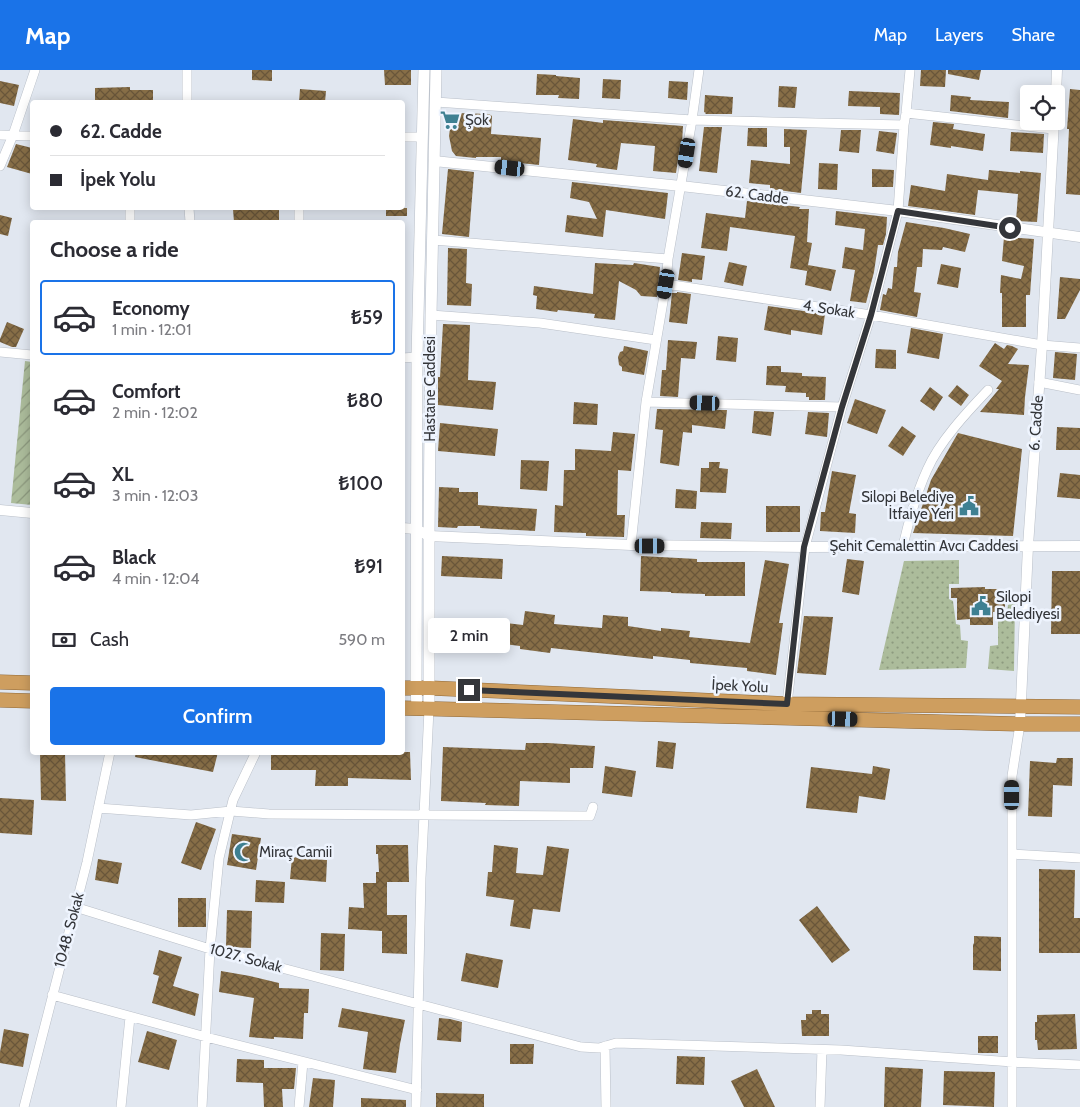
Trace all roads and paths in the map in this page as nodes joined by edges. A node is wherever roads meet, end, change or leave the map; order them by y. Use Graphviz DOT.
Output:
graph roads {
  1 [pos="36,70"];
  2 [pos="187,70"];
  3 [pos="424,70"];
  4 [pos="436,70"];
  5 [pos="699,70"];
  6 [pos="910,70"];
  7 [pos="1057,70"];
  8 [pos="1056,85"];
  9 [pos="187,100"];
  10 [pos="436,102"];
  11 [pos="906,113"];
  12 [pos="692,120"];
  13 [pos="1020,122"];
  14 [pos="904,125"];
  15 [pos="1053,130"];
  16 [pos="0,135"];
  17 [pos="12,135"];
  18 [pos="30,136"];
  19 [pos="405,137"];
  20 [pos="422,137"];
  21 [pos="434,161"];
  22 [pos="0,166"];
  23 [pos="681,186"];
  24 [pos="898,211"];
  25 [pos="1048,233"];
  26 [pos="1080,237"];
  27 [pos="433,240"];
  28 [pos="668,259"];
  29 [pos="666,284"];
  30 [pos="430,315"];
  31 [pos="871,315"];
  32 [pos="656,340"];
  33 [pos="1042,345"];
  34 [pos="1080,348"];
  35 [pos="0,352"];
  36 [pos="30,355"];
  37 [pos="417,357"];
  38 [pos="405,358"];
  39 [pos="1038,382"];
  40 [pos="988,390"];
  41 [pos="1080,390"];
  42 [pos="646,402"];
  43 [pos="842,407"];
  44 [pos="0,510"];
  45 [pos="30,513"];
  46 [pos="405,528"];
  47 [pos="416,529"];
  48 [pos="429,536"];
  49 [pos="630,545"];
  50 [pos="903,546"];
  51 [pos="1028,546"];
  52 [pos="1080,546"];
  53 [pos="804,547"];
  54 [pos="0,682"];
  55 [pos="30,683"];
  56 [pos="416,688"];
  57 [pos="0,700"];
  58 [pos="30,701"];
  59 [pos="787,704"];
  60 [pos="1021,706"];
  61 [pos="1080,707"];
  62 [pos="405,708"];
  63 [pos="423,708"];
  64 [pos="1020,724"];
  65 [pos="1080,724"];
  66 [pos="109,755"];
  67 [pos="254,755"];
  68 [pos="593,807"];
  69 [pos="98,808"];
  70 [pos="230,811"];
  71 [pos="424,816"];
  72 [pos="1012,854"];
  73 [pos="1080,858"];
  74 [pos="75,907"];
  75 [pos="210,949"];
  76 [pos="52,995"];
  77 [pos="418,1004"];
  78 [pos="130,1017"];
  79 [pos="206,1037"];
  80 [pos="604,1046"];
  81 [pos="822,1050"];
  82 [pos="303,1062"];
  83 [pos="1013,1062"];
  84 [pos="1080,1065"];
  85 [pos="416,1090"];
  86 [pos="24,1107"];
  87 [pos="122,1107"];
  88 [pos="202,1107"];
  89 [pos="299,1107"];
  90 [pos="416,1107"];
  91 [pos="606,1107"];
  92 [pos="820,1107"];
  93 [pos="1012,1107"];
  1 -- 17 [label="street"];
  2 -- 9 [label="street"];
  3 -- 20 [label="main road, Hastane Caddesi"];
  4 -- 10 [label="main road, Hastane Caddesi"];
  5 -- 12 [label="street"];
  6 -- 11 [label="street"];
  7 -- 8 [label="street"];
  10 -- 12 [label="street"];
  10 -- 21 [label="main road, Hastane Caddesi"];
  11 -- 13 [label="street"];
  11 -- 14 [label="street"];
  12 -- 14 [label="street"];
  12 -- 23 [label="street"];
  14 -- 24 [label="street"];
  15 -- 25 [label="street, 6. Cadde"];
  16 -- 17 [label="street"];
  17 -- 18 [label="street"];
  17 -- 22 [label="street"];
  19 -- 20 [label="street"];
  20 -- 37 [label="main road, Hastane Caddesi"];
  21 -- 23 [label="street, 62. Cadde"];
  21 -- 27 [label="main road, Hastane Caddesi"];
  23 -- 24 [label="street, 62. Cadde"];
  23 -- 28 [label="street"];
  24 -- 25 [label="street, 62. Cadde"];
  24 -- 31 [label="street"];
  25 -- 26 [label="street, 62. Cadde"];
  25 -- 33 [label="street, 6. Cadde"];
  27 -- 28 [label="street"];
  27 -- 30 [label="main road, Hastane Caddesi"];
  28 -- 29 [label="street"];
  29 -- 31 [label="street, 4. Sokak"];
  29 -- 32 [label="street"];
  30 -- 32 [label="street"];
  30 -- 48 [label="main road, Hastane Caddesi"];
  31 -- 33 [label="street, 4. Sokak"];
  31 -- 43 [label="street"];
  32 -- 42 [label="street"];
  33 -- 34 [label="street, 4. Sokak"];
  33 -- 39 [label="street, 6. Cadde"];
  35 -- 36 [label="street"];
  37 -- 38 [label="street"];
  37 -- 47 [label="main road, Hastane Caddesi"];
  39 -- 41 [label="street"];
  39 -- 51 [label="street, 6. Cadde"];
  40 -- 50 [label="street"];
  42 -- 43 [label="street"];
  42 -- 49 [label="street"];
  43 -- 53 [label="street"];
  44 -- 45 [label="street"];
  46 -- 47 [label="street, Şehit Cemalettin Avcı Caddesi"];
  47 -- 48 [label="street, Şehit Cemalettin Avcı Caddesi"];
  47 -- 56 [label="main road, Hastane Caddesi"];
  48 -- 49 [label="street, Şehit Cemalettin Avcı Caddesi"];
  48 -- 56 [label="main road, Hastane Caddesi"];
  49 -- 53 [label="street, Şehit Cemalettin Avcı Caddesi"];
  50 -- 51 [label="street, Şehit Cemalettin Avcı Caddesi"];
  50 -- 53 [label="street, Şehit Cemalettin Avcı Caddesi"];
  51 -- 52 [label="street, Şehit Cemalettin Avcı Caddesi"];
  51 -- 60 [label="street, 6. Cadde"];
  53 -- 59 [label="street"];
  54 -- 55 [label="highway"];
  56 -- 59 [label="highway, İpek Yolu"];
  56 -- 63 [label="main road, Hastane Caddesi"];
  57 -- 58 [label="highway"];
  59 -- 60 [label="highway, İpek Yolu"];
  60 -- 61 [label="highway, İpek Yolu"];
  60 -- 64 [label="street, 6. Cadde"];
  62 -- 63 [label="highway"];
  63 -- 64 [label="highway"];
  63 -- 71 [label="street"];
  64 -- 65 [label="highway"];
  64 -- 72 [label="street"];
  66 -- 69 [label="street, 1048. Sokak"];
  67 -- 70 [label="street"];
  68 -- 71 [label="street"];
  69 -- 70 [label="street"];
  69 -- 74 [label="street, 1048. Sokak"];
  70 -- 71 [label="street"];
  70 -- 75 [label="street"];
  71 -- 77 [label="street"];
  72 -- 73 [label="street"];
  72 -- 83 [label="street"];
  74 -- 75 [label="street, 1027. Sokak"];
  74 -- 76 [label="street, 1048. Sokak"];
  75 -- 77 [label="street, 1027. Sokak"];
  75 -- 79 [label="street"];
  76 -- 78 [label="street"];
  76 -- 86 [label="street, 1048. Sokak"];
  77 -- 80 [label="street, 1027. Sokak"];
  77 -- 85 [label="street"];
  78 -- 79 [label="street"];
  78 -- 87 [label="street"];
  79 -- 82 [label="street"];
  79 -- 88 [label="street"];
  80 -- 81 [label="street, 1027. Sokak"];
  80 -- 91 [label="street"];
  81 -- 83 [label="street, 1027. Sokak"];
  81 -- 92 [label="street"];
  82 -- 85 [label="street"];
  82 -- 89 [label="street"];
  83 -- 84 [label="street, 1027. Sokak"];
  83 -- 93 [label="street"];
  85 -- 90 [label="street"];
}
